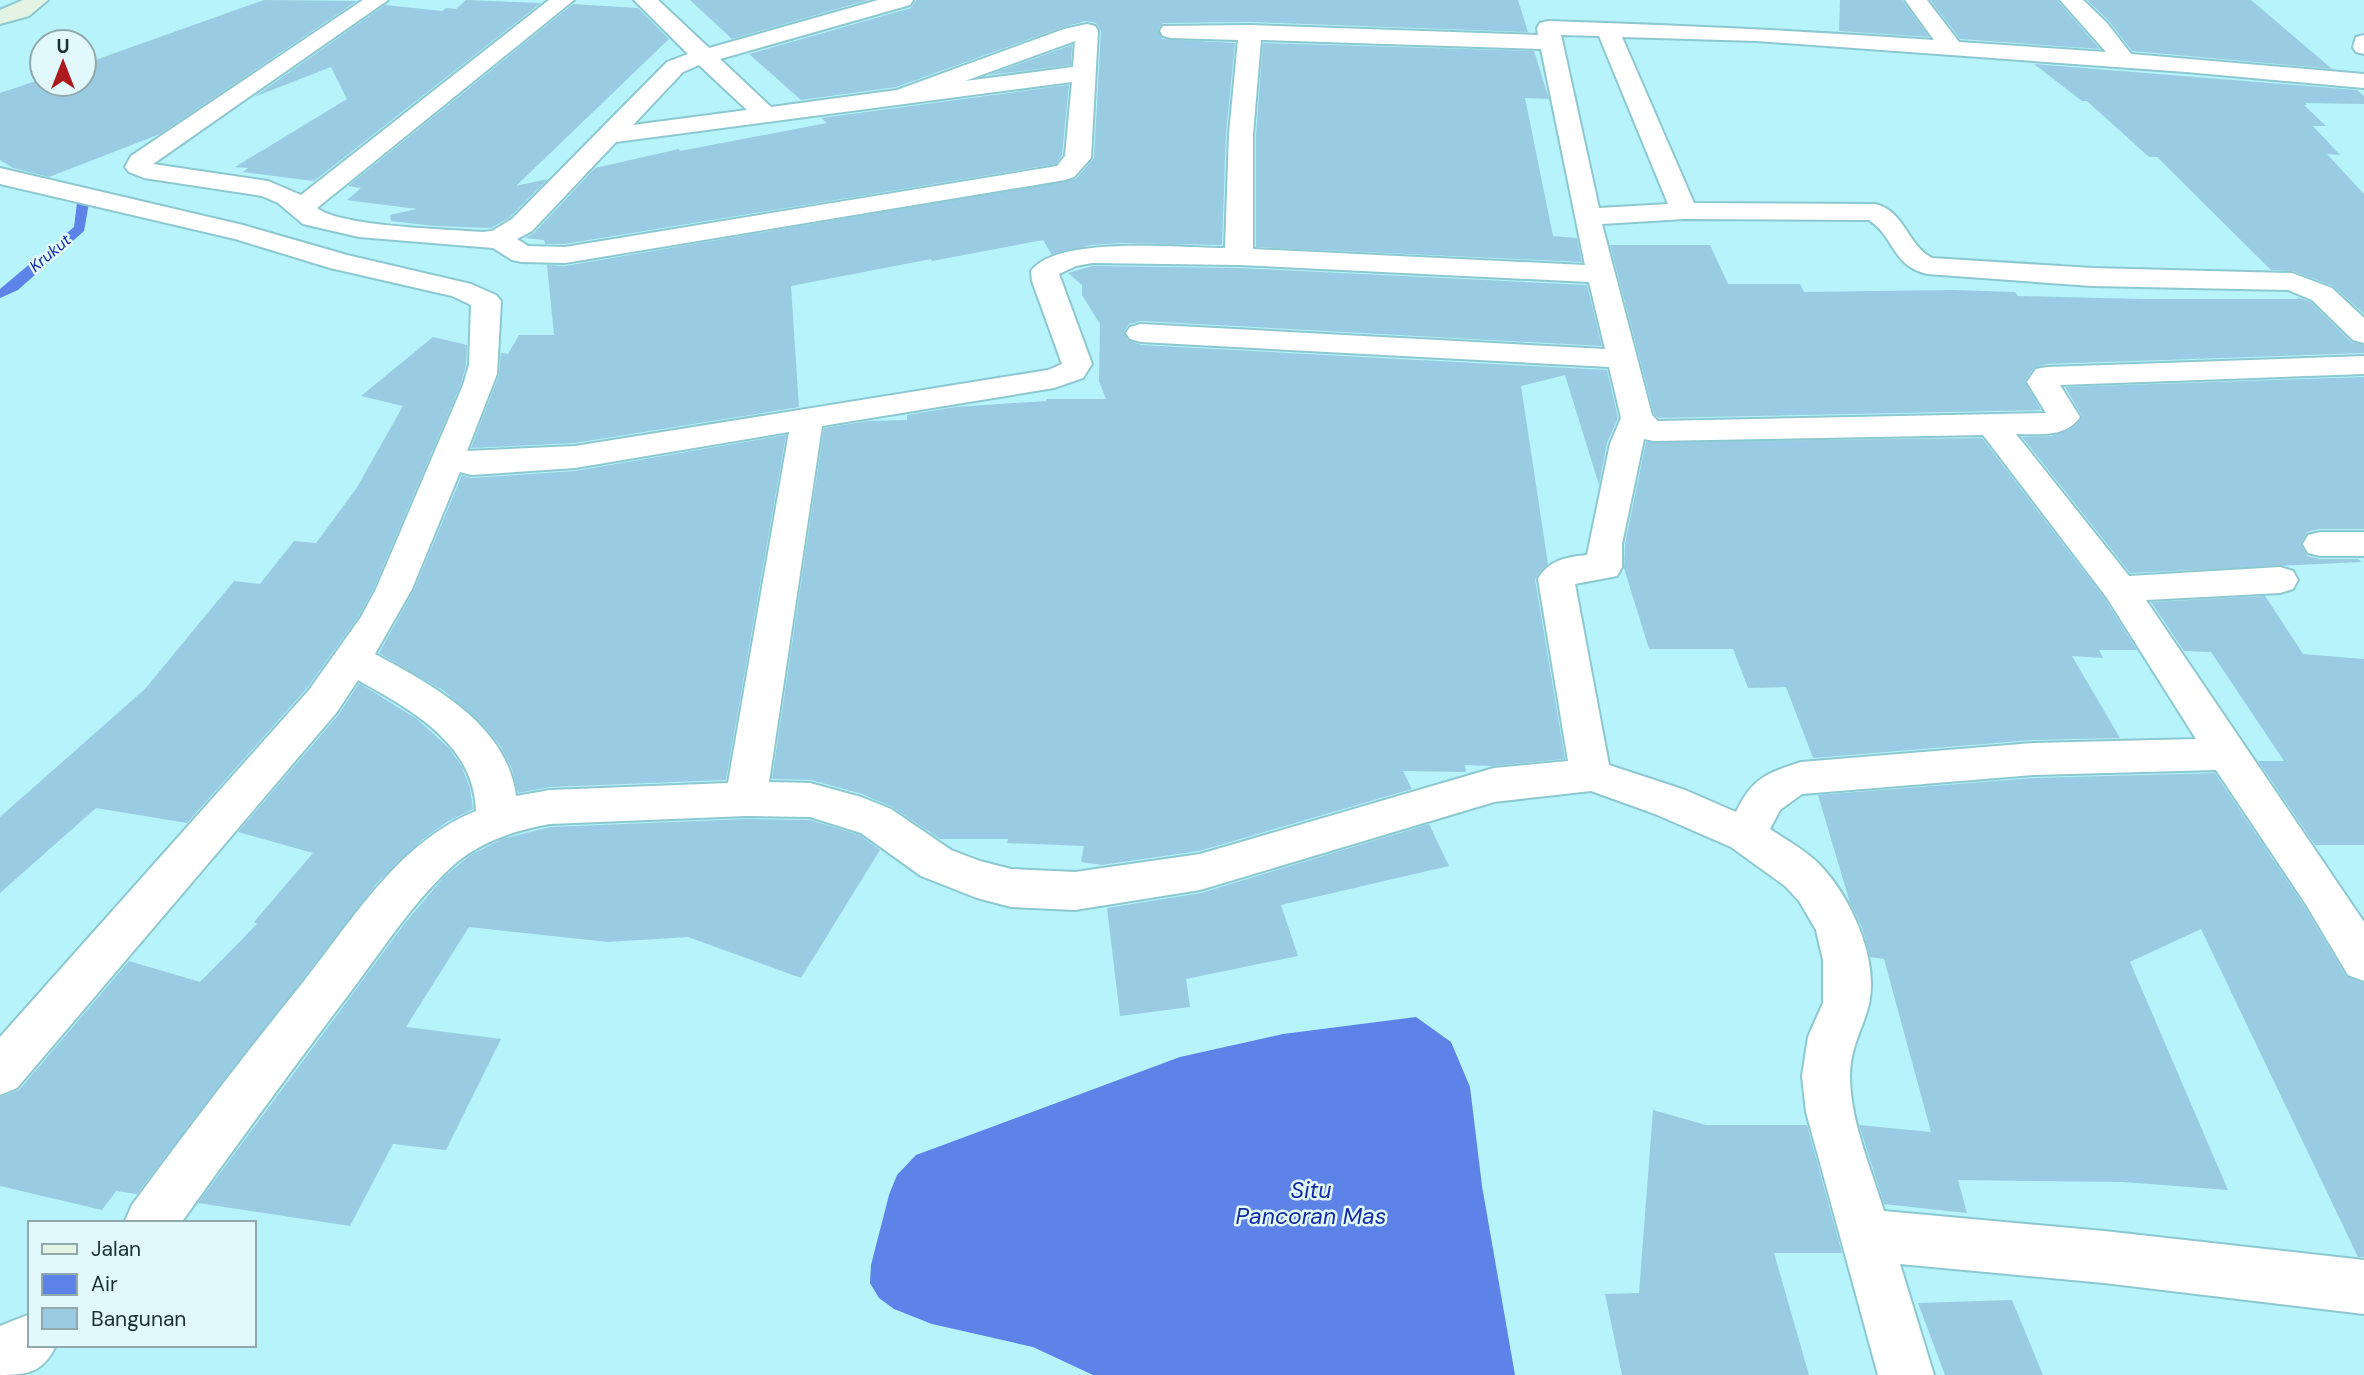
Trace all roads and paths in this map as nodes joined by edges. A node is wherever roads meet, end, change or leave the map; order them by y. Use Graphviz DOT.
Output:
graph roads {
  1 [pos="37,0"];
  2 [pos="376,0"];
  3 [pos="563,0"];
  4 [pos="645,0"];
  5 [pos="902,0"];
  6 [pos="1916,0"];
  7 [pos="2071,0"];
  8 [pos="0,18"];
  9 [pos="1547,25"];
  10 [pos="1608,29"];
  11 [pos="1171,31"];
  12 [pos="1250,32"];
  13 [pos="1953,50"];
  14 [pos="705,56"];
  15 [pos="2124,61"];
  16 [pos="1083,73"];
  17 [pos="2364,81"];
  18 [pos="898,98"];
  19 [pos="766,115"];
  20 [pos="612,135"];
  21 [pos="0,176"];
  22 [pos="302,207"];
  23 [pos="1684,211"];
  24 [pos="1587,217"];
  25 [pos="498,239"];
  26 [pos="1239,257"];
  27 [pos="1602,274"];
  28 [pos="1141,333"];
  29 [pos="2364,334"];
  30 [pos="1624,359"];
  31 [pos="2364,365"];
  32 [pos="807,418"];
  33 [pos="1637,418"];
  34 [pos="1993,426"];
  35 [pos="450,457"];
  36 [pos="2320,544"];
  37 [pos="2364,544"];
  38 [pos="2280,580"];
  39 [pos="2120,589"];
  40 [pos="353,659"];
  41 [pos="2227,754"];
  42 [pos="1591,775"];
  43 [pos="746,799"];
  44 [pos="497,819"];
  45 [pos="1746,835"];
  46 [pos="2364,961"];
  47 [pos="0,1072"];
  48 [pos="151,1221"];
  49 [pos="1864,1235"];
  50 [pos="2364,1287"];
  51 [pos="28,1343"];
  52 [pos="0,1353"];
  53 [pos="1906,1375"];
  1 -- 8 [label="main road"];
  2 -- 22 [label="street"];
  3 -- 22 [label="street"];
  4 -- 14 [label="street"];
  5 -- 14 [label="street"];
  6 -- 13 [label="street"];
  7 -- 15 [label="street"];
  9 -- 10 [label="street"];
  9 -- 12 [label="street"];
  9 -- 24 [label="street"];
  10 -- 13 [label="street"];
  10 -- 23 [label="street"];
  11 -- 12 [label="street"];
  12 -- 26 [label="street"];
  13 -- 15 [label="street"];
  14 -- 19 [label="street"];
  14 -- 20 [label="street"];
  15 -- 17 [label="street"];
  16 -- 18 [label="street"];
  16 -- 18 [label="street"];
  16 -- 25 [label="street"];
  18 -- 19 [label="street"];
  19 -- 20 [label="street"];
  20 -- 25 [label="street"];
  21 -- 35 [label="street"];
  22 -- 25 [label="street"];
  23 -- 24 [label="street"];
  23 -- 29 [label="street"];
  24 -- 27 [label="street"];
  26 -- 27 [label="street"];
  26 -- 32 [label="street"];
  27 -- 30 [label="street"];
  28 -- 30 [label="street"];
  30 -- 33 [label="street"];
  31 -- 34 [label="street"];
  32 -- 35 [label="street"];
  32 -- 43 [label="street"];
  33 -- 34 [label="street"];
  33 -- 42 [label="street"];
  34 -- 39 [label="street"];
  35 -- 40 [label="street"];
  36 -- 37 [label="street"];
  38 -- 39 [label="street"];
  39 -- 41 [label="street"];
  40 -- 44 [label="street"];
  40 -- 47 [label="street"];
  41 -- 45 [label="street"];
  41 -- 46 [label="street"];
  42 -- 43 [label="street"];
  42 -- 45 [label="street"];
  43 -- 44 [label="street"];
  44 -- 48 [label="street"];
  45 -- 49 [label="street"];
  49 -- 50 [label="street"];
  49 -- 53 [label="street"];
  51 -- 52 [label="street"];
}
